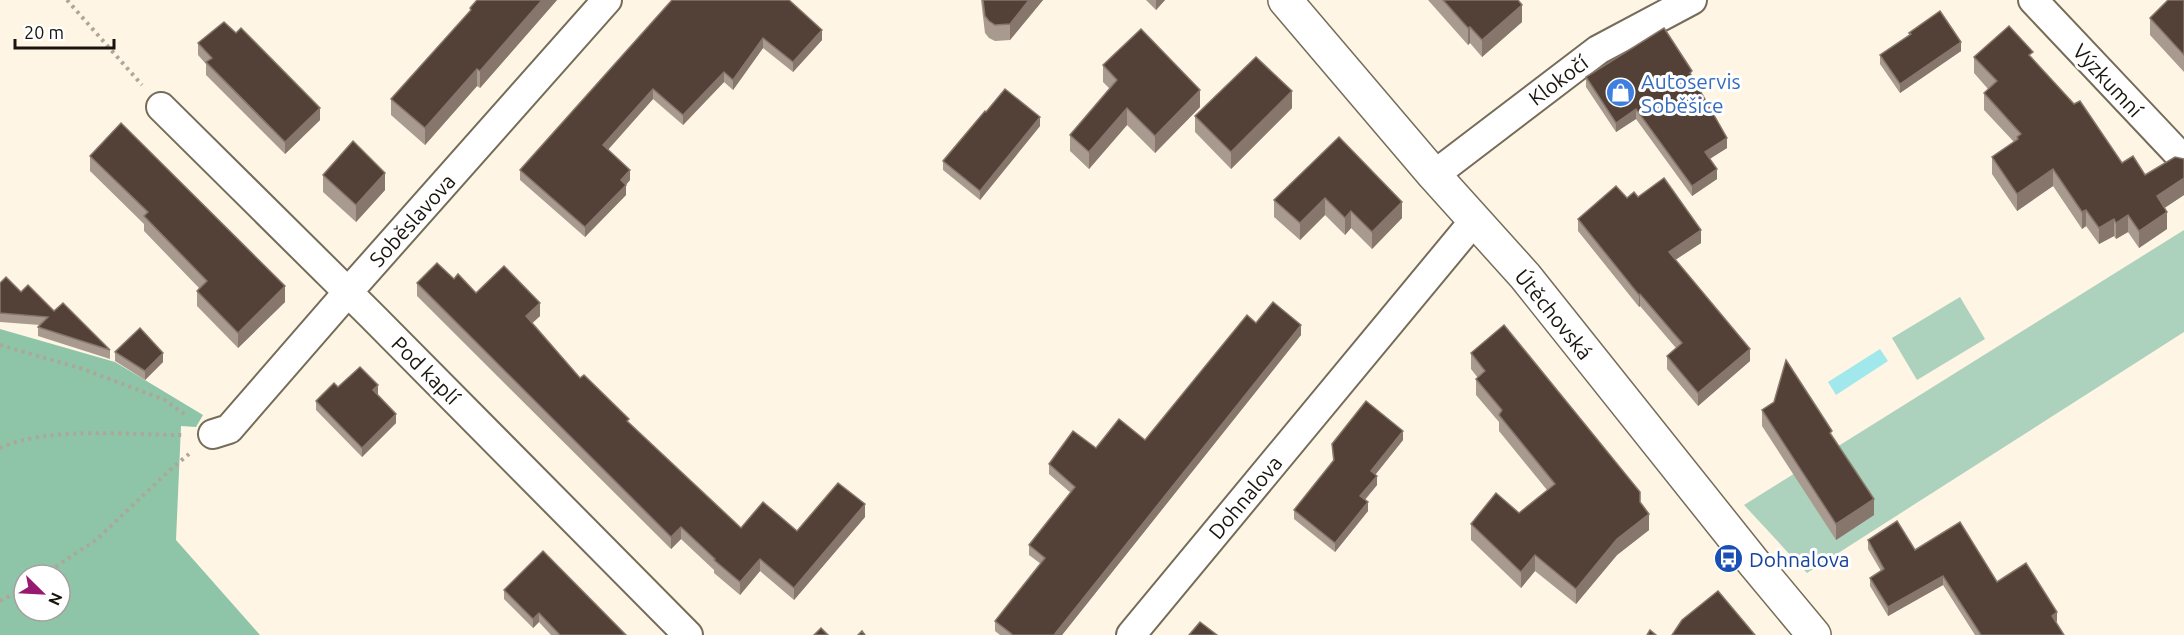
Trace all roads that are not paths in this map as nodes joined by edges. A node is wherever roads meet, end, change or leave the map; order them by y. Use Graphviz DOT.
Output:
graph roads {
  1 [pos="607,0"];
  2 [pos="1285,0"];
  3 [pos="1692,0"];
  4 [pos="2033,0"];
  5 [pos="161,107"];
  6 [pos="2184,160"];
  7 [pos="1434,176"];
  8 [pos="1474,221"];
  9 [pos="348,292"];
  10 [pos="213,434"];
  11 [pos="688,635"];
  12 [pos="1131,635"];
  13 [pos="1814,635"];
  1 -- 9 [label="street, Soběslavova"];
  2 -- 7 [label="street, Útěchovská"];
  3 -- 7 [label="street, Klokočí"];
  4 -- 6 [label="street, Výzkumní"];
  5 -- 9 [label="street, Pod kaplí"];
  7 -- 8 [label="street, Útěchovská"];
  8 -- 12 [label="street, Dohnalova"];
  8 -- 13 [label="street, Útěchovská"];
  9 -- 10 [label="street, Soběslavova"];
  9 -- 11 [label="street, Pod kaplí"];
}
